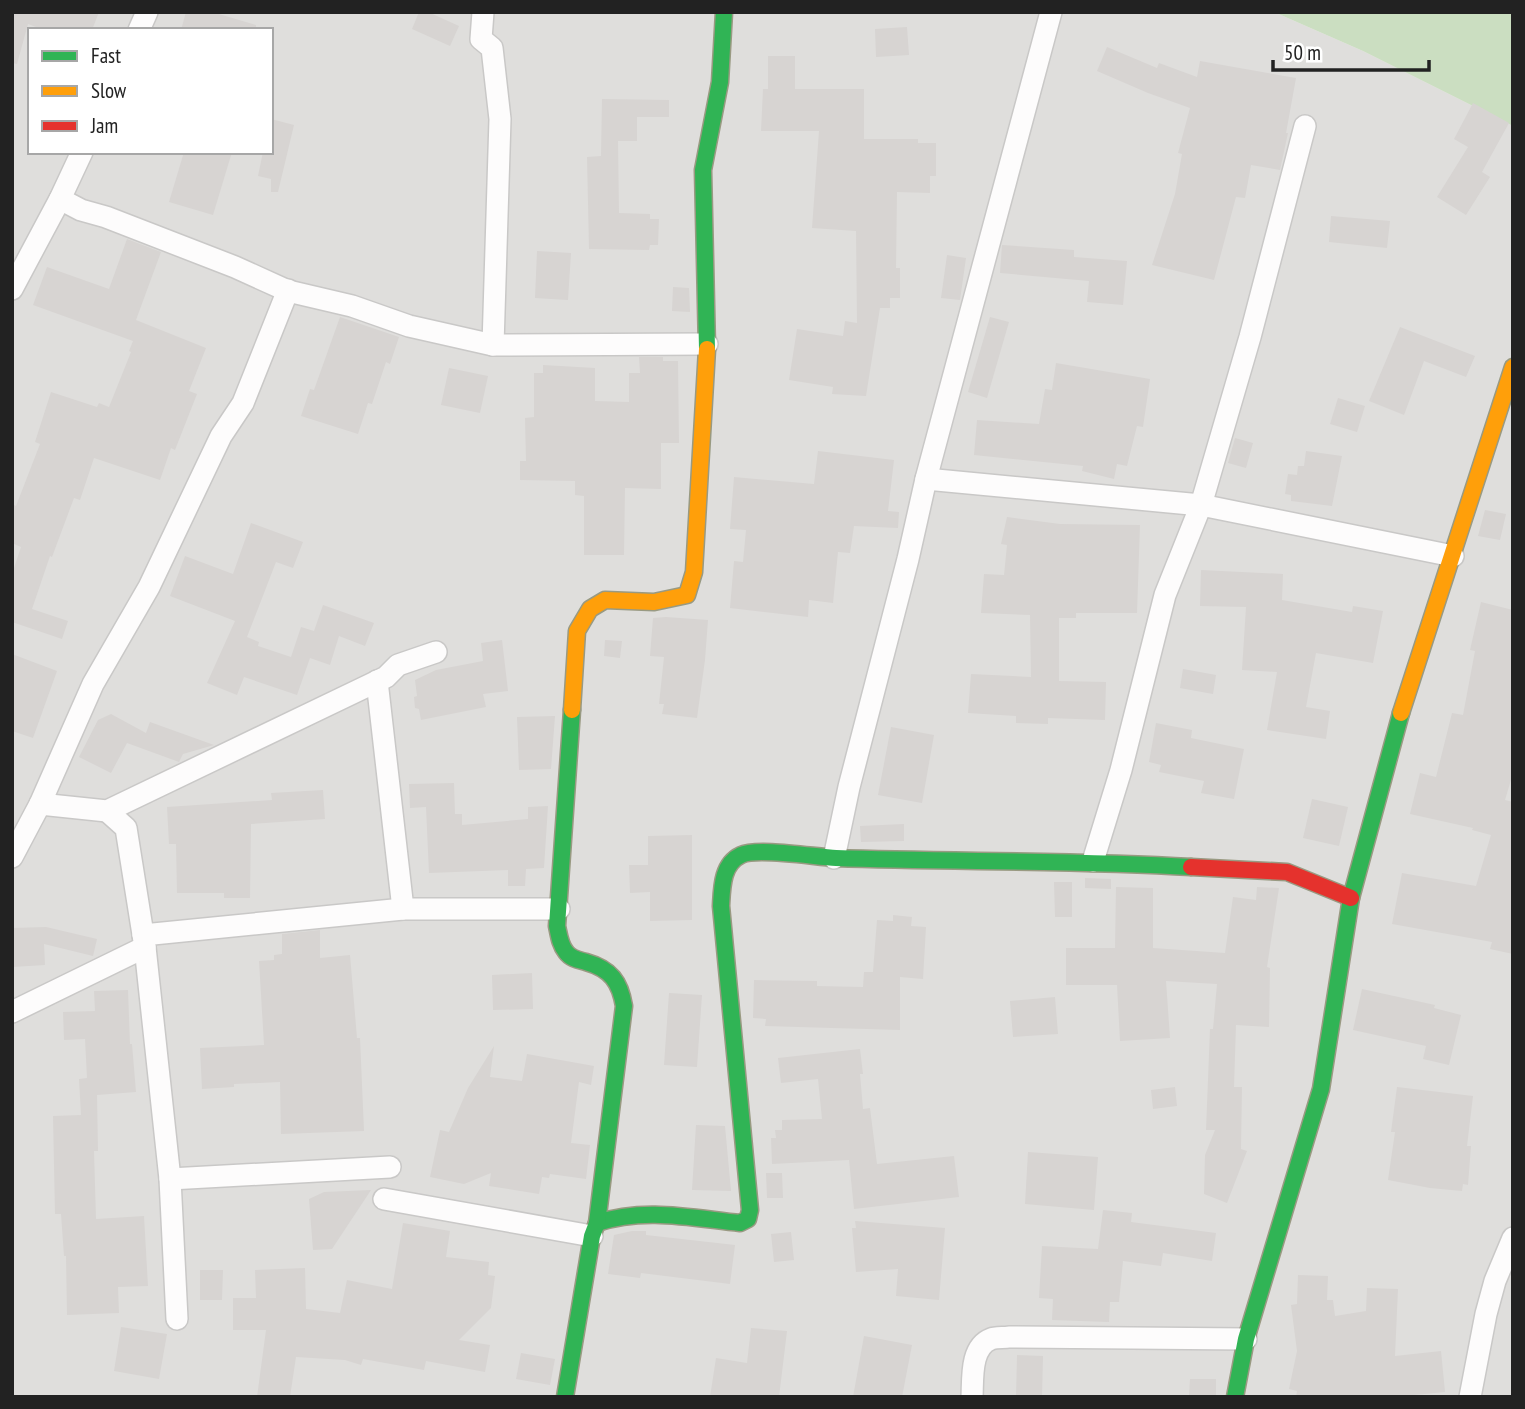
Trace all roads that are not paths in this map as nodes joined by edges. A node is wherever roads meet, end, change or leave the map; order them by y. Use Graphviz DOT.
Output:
graph roads {
  1 [pos="147,12"];
  2 [pos="483,12"];
  3 [pos="724,12"];
  4 [pos="1051,12"];
  5 [pos="140,28"];
  6 [pos="1305,126"];
  7 [pos="81,154"];
  8 [pos="60,200"];
  9 [pos="12,289"];
  10 [pos="288,290"];
  11 [pos="707,344"];
  12 [pos="494,345"];
  13 [pos="1513,367"];
  14 [pos="926,479"];
  15 [pos="1201,505"];
  16 [pos="1453,556"];
  17 [pos="436,652"];
  18 [pos="377,681"];
  19 [pos="40,804"];
  20 [pos="107,811"];
  21 [pos="12,857"];
  22 [pos="834,858"];
  23 [pos="1093,861"];
  24 [pos="1352,898"];
  25 [pos="403,909"];
  26 [pos="558,909"];
  27 [pos="144,941"];
  28 [pos="12,1012"];
  29 [pos="390,1167"];
  30 [pos="170,1179"];
  31 [pos="384,1199"];
  32 [pos="595,1229"];
  33 [pos="1513,1238"];
  34 [pos="177,1319"];
  35 [pos="1246,1339"];
  36 [pos="565,1397"];
  37 [pos="972,1397"];
  38 [pos="1235,1397"];
  39 [pos="1470,1397"];
  1 -- 5 [label="street"];
  2 -- 12 [label="street"];
  3 -- 11 [label="street"];
  4 -- 14 [label="street"];
  6 -- 15 [label="street"];
  7 -- 8 [label="street"];
  8 -- 9 [label="street"];
  8 -- 10 [label="street"];
  10 -- 12 [label="street"];
  10 -- 19 [label="street"];
  11 -- 12 [label="street"];
  11 -- 26 [label="street"];
  13 -- 16 [label="street"];
  14 -- 15 [label="street"];
  14 -- 22 [label="street"];
  15 -- 16 [label="street"];
  15 -- 23 [label="street"];
  16 -- 24 [label="street"];
  17 -- 18 [label="street"];
  18 -- 20 [label="street"];
  18 -- 25 [label="street"];
  19 -- 20 [label="street"];
  19 -- 21 [label="street"];
  20 -- 27 [label="street"];
  22 -- 23 [label="street"];
  22 -- 32 [label="street"];
  23 -- 24 [label="street"];
  24 -- 35 [label="street"];
  25 -- 26 [label="street"];
  25 -- 27 [label="street"];
  26 -- 32 [label="street"];
  27 -- 28 [label="street"];
  27 -- 30 [label="street"];
  29 -- 30 [label="street"];
  30 -- 34 [label="street"];
  31 -- 32 [label="street"];
  32 -- 36 [label="street"];
  33 -- 39 [label="street"];
  35 -- 37 [label="street"];
  35 -- 38 [label="street"];
}
